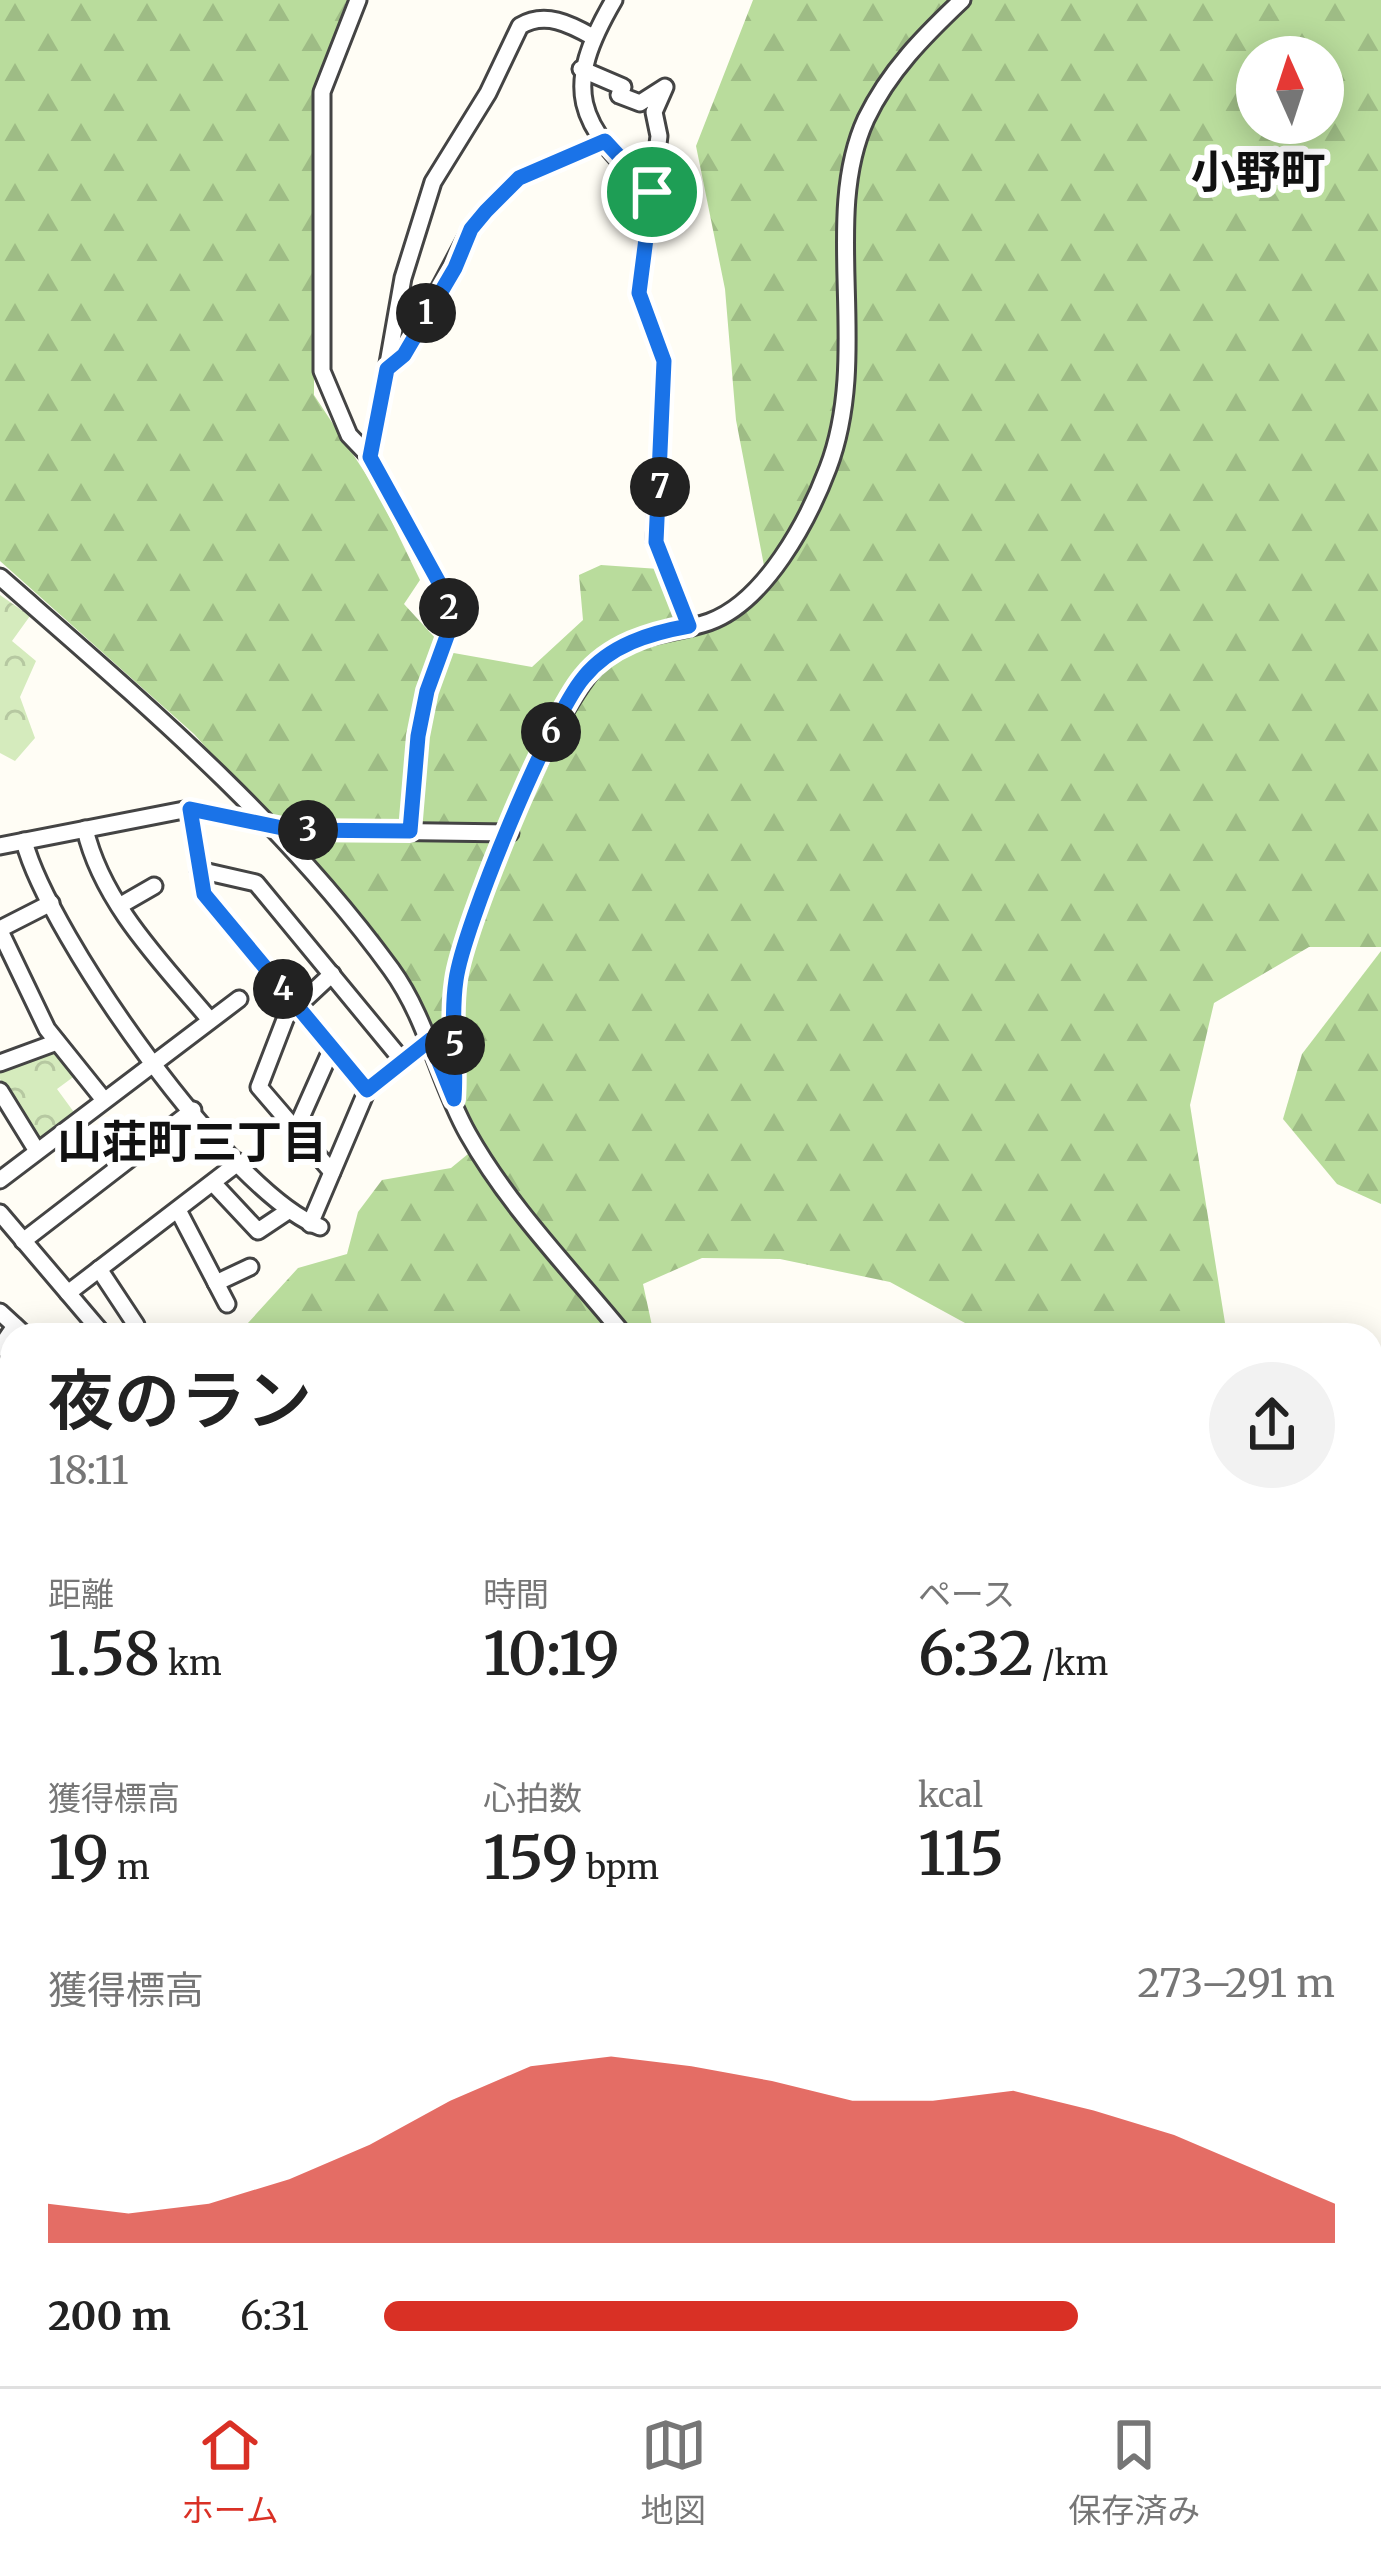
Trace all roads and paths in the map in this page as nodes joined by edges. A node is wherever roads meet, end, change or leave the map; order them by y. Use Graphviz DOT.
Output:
graph roads {
  1 [pos="358,0"];
  2 [pos="614,0"];
  3 [pos="962,0"];
  4 [pos="593,37"];
  5 [pos="580,69"];
  6 [pos="605,141"];
  7 [pos="652,192"];
  8 [pos="387,369"];
  9 [pos="370,457"];
  10 [pos="0,577"];
  11 [pos="689,626"];
  12 [pos="190,809"];
  13 [pos="275,828"];
  14 [pos="85,829"];
  15 [pos="410,831"];
  16 [pos="510,833"];
  17 [pos="24,842"];
  18 [pos="0,846"];
  19 [pos="199,870"];
  20 [pos="154,886"];
  21 [pos="51,903"];
  22 [pos="121,905"];
  23 [pos="0,930"];
  24 [pos="332,974"];
  25 [pos="239,999"];
  26 [pos="295,1004"];
  27 [pos="210,1020"];
  28 [pos="430,1040"];
  29 [pos="57,1042"];
  30 [pos="332,1048"];
  31 [pos="402,1060"];
  32 [pos="155,1061"];
  33 [pos="0,1063"];
  34 [pos="367,1090"];
  35 [pos="0,1091"];
  36 [pos="454,1099"];
  37 [pos="104,1100"];
  38 [pos="193,1110"];
  39 [pos="296,1131"];
  40 [pos="37,1151"];
  41 [pos="239,1162"];
  42 [pos="332,1172"];
  43 [pos="0,1180"];
  44 [pos="213,1184"];
  45 [pos="178,1210"];
  46 [pos="287,1211"];
  47 [pos="0,1213"];
  48 [pos="23,1241"];
  49 [pos="250,1267"];
  50 [pos="99,1269"];
  51 [pos="216,1283"];
  52 [pos="68,1293"];
  53 [pos="227,1304"];
  54 [pos="94,1323"];
  55 [pos="135,1323"];
  56 [pos="614,1323"];
  1 -- 9 [label="street"];
  2 -- 4 [label="street"];
  3 -- 11 [label="street"];
  4 -- 5 [label="street"];
  4 -- 8 [label="street"];
  5 -- 6 [label="street"];
  5 -- 7 [label="street"];
  6 -- 7 [label="street"];
  6 -- 8 [label="street"];
  7 -- 11 [label="street"];
  8 -- 9 [label="street"];
  9 -- 15 [label="street"];
  10 -- 13 [label="street"];
  11 -- 16 [label="street"];
  12 -- 13 [label="street"];
  12 -- 14 [label="street"];
  12 -- 19 [label="street"];
  13 -- 15 [label="street"];
  13 -- 28 [label="street"];
  14 -- 17 [label="street"];
  14 -- 22 [label="street"];
  15 -- 16 [label="street"];
  16 -- 36 [label="street"];
  17 -- 18 [label="street"];
  17 -- 21 [label="street"];
  19 -- 24 [label="street"];
  19 -- 26 [label="street"];
  20 -- 22 [label="street"];
  21 -- 23 [label="street"];
  21 -- 32 [label="street"];
  22 -- 27 [label="street"];
  23 -- 29 [label="street"];
  24 -- 26 [label="street"];
  24 -- 31 [label="street"];
  25 -- 27 [label="street"];
  26 -- 30 [label="street"];
  26 -- 39 [label="street"];
  27 -- 32 [label="street"];
  28 -- 31 [label="street"];
  28 -- 36 [label="street"];
  29 -- 33 [label="street"];
  29 -- 37 [label="street"];
  30 -- 34 [label="street"];
  30 -- 39 [label="street"];
  31 -- 34 [label="street"];
  32 -- 37 [label="street"];
  32 -- 38 [label="street"];
  34 -- 42 [label="street"];
  35 -- 40 [label="street"];
  36 -- 56 [label="street"];
  37 -- 40 [label="street"];
  38 -- 41 [label="street"];
  38 -- 48 [label="street"];
  39 -- 42 [label="street"];
  40 -- 43 [label="street"];
  41 -- 44 [label="street"];
  41 -- 46 [label="street"];
  42 -- 46 [label="street"];
  44 -- 45 [label="street"];
  44 -- 46 [label="street"];
  45 -- 50 [label="street"];
  45 -- 51 [label="street"];
  47 -- 48 [label="street"];
  48 -- 52 [label="street"];
  49 -- 51 [label="street"];
  50 -- 52 [label="street"];
  50 -- 55 [label="street"];
  51 -- 53 [label="street"];
  52 -- 54 [label="street"];
}
